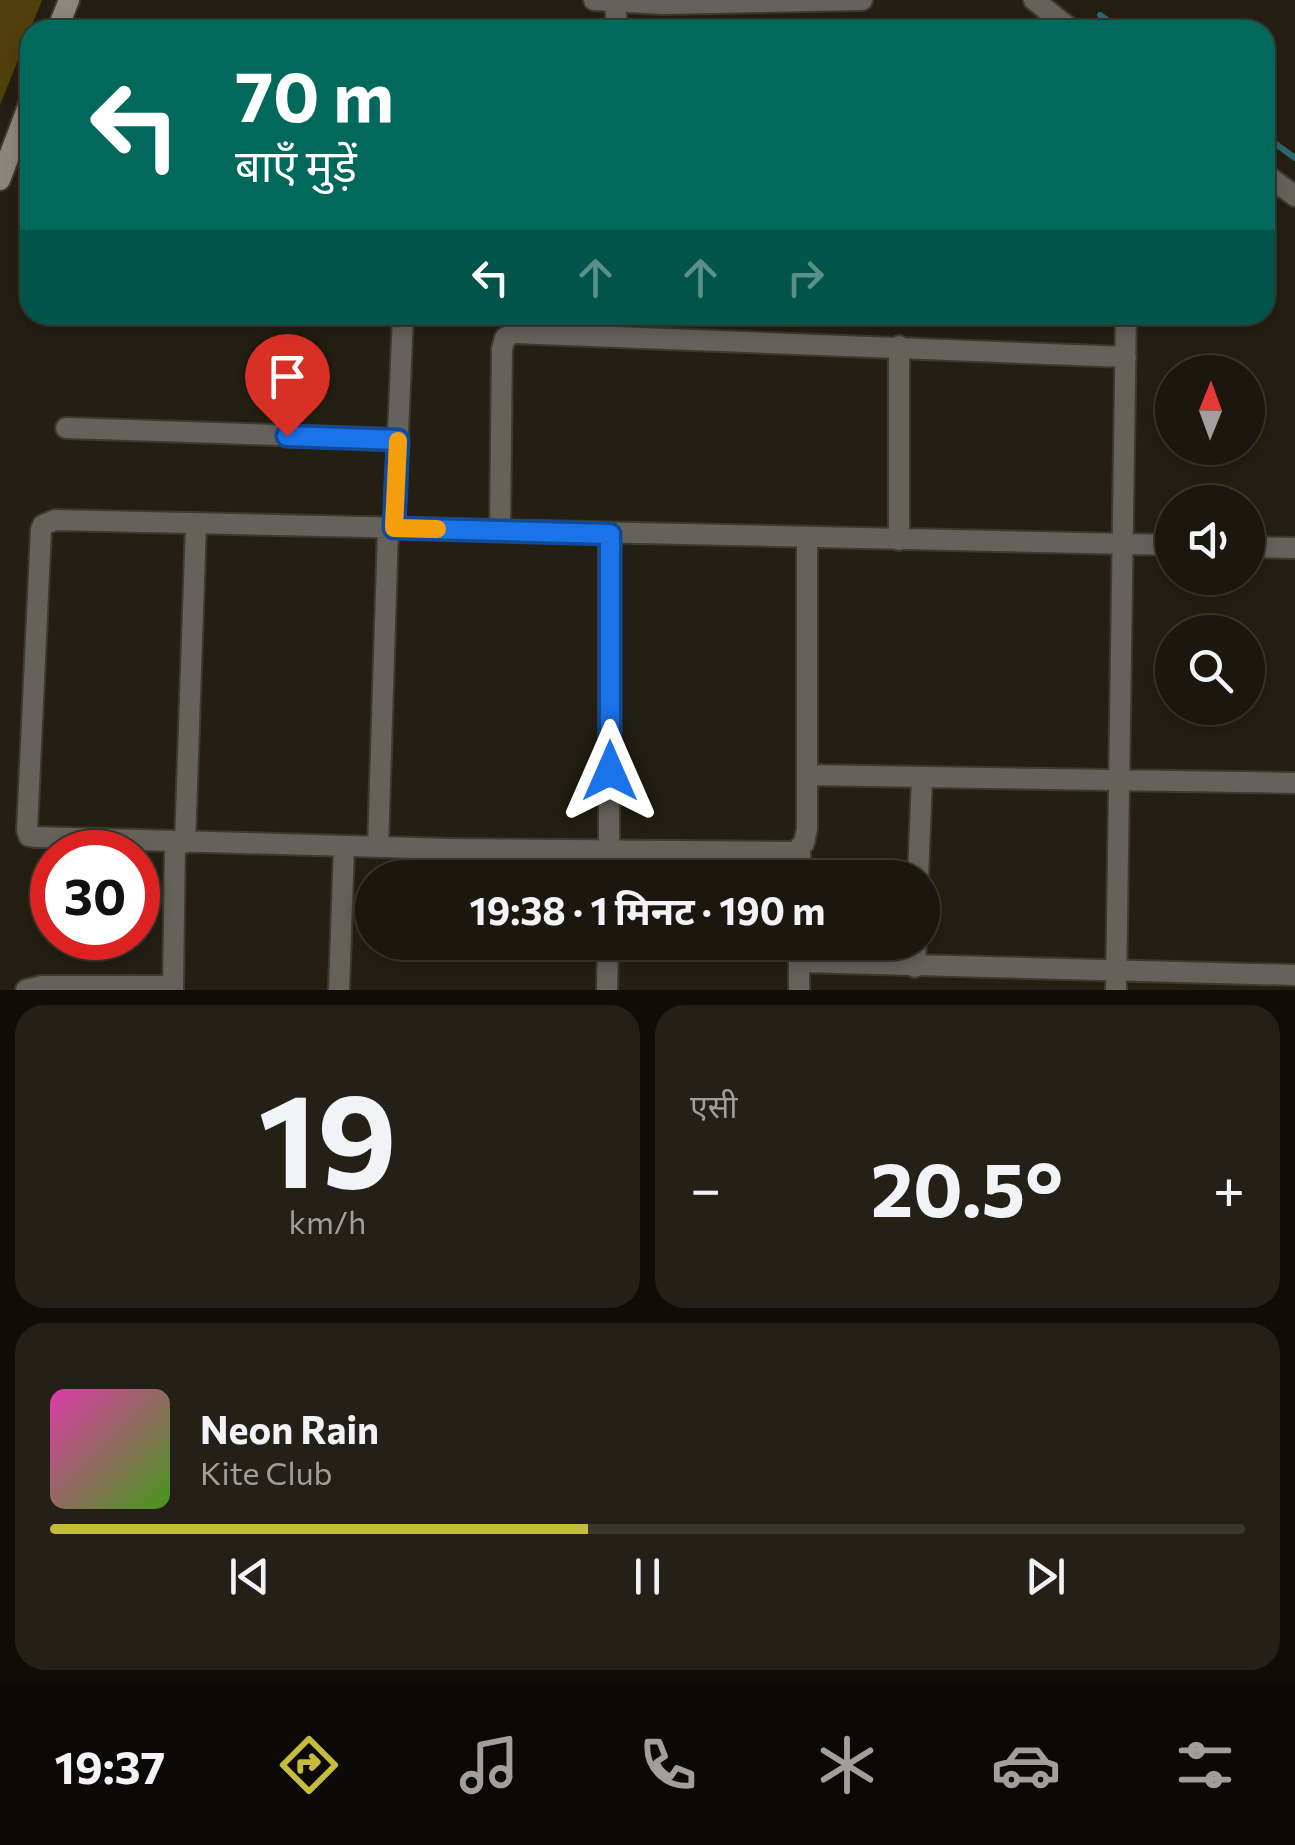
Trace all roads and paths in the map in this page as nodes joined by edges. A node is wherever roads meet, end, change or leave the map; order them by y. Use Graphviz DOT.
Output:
graph roads {
  1 [pos="594,0"];
  2 [pos="862,0"];
  3 [pos="1034,0"];
  4 [pos="615,1"];
  5 [pos="1059,20"];
  6 [pos="20,127"];
  7 [pos="0,180"];
  8 [pos="403,325"];
  9 [pos="1126,325"];
  10 [pos="898,346"];
  11 [pos="1126,356"];
  12 [pos="66,428"];
  13 [pos="398,440"];
  14 [pos="196,523"];
  15 [pos="391,528"];
  16 [pos="500,531"];
  17 [pos="610,534"];
  18 [pos="807,538"];
  19 [pos="900,540"];
  20 [pos="1123,544"];
  21 [pos="1155,545"];
  22 [pos="1265,547"];
  23 [pos="1295,548"];
  24 [pos="808,775"];
  25 [pos="922,777"];
  26 [pos="1120,780"];
  27 [pos="1295,783"];
  28 [pos="180,843"];
  29 [pos="344,846"];
  30 [pos="378,847"];
  31 [pos="800,849"];
  32 [pos="610,850"];
  33 [pos="610,860"];
  34 [pos="800,860"];
  35 [pos="919,860"];
  36 [pos="608,960"];
  37 [pos="799,960"];
  38 [pos="861,960"];
  39 [pos="915,960"];
  40 [pos="915,967"];
  41 [pos="1295,975"];
  42 [pos="1116,981"];
  43 [pos="173,988"];
  44 [pos="26,990"];
  45 [pos="339,990"];
  46 [pos="607,990"];
  47 [pos="799,990"];
  1 -- 4 [label="street"];
  2 -- 4 [label="street"];
  3 -- 5 [label="street"];
  6 -- 7 [label="main road"];
  8 -- 13 [label="street"];
  9 -- 11 [label="street"];
  10 -- 11 [label="street"];
  10 -- 16 [label="street"];
  10 -- 19 [label="street"];
  11 -- 20 [label="street"];
  12 -- 13 [label="street"];
  13 -- 15 [label="street"];
  14 -- 15 [label="street"];
  14 -- 28 [label="street"];
  14 -- 28 [label="street"];
  15 -- 16 [label="street"];
  15 -- 30 [label="street"];
  16 -- 17 [label="street"];
  17 -- 18 [label="street"];
  17 -- 32 [label="street"];
  18 -- 19 [label="street"];
  18 -- 24 [label="street"];
  19 -- 20 [label="street"];
  20 -- 21 [label="street"];
  20 -- 26 [label="street"];
  22 -- 23 [label="street"];
  24 -- 25 [label="street"];
  24 -- 31 [label="street"];
  25 -- 26 [label="street"];
  25 -- 35 [label="street"];
  26 -- 27 [label="street"];
  26 -- 42 [label="street"];
  28 -- 29 [label="street"];
  28 -- 43 [label="street"];
  29 -- 30 [label="street"];
  29 -- 45 [label="street"];
  30 -- 32 [label="street"];
  31 -- 32 [label="street"];
  31 -- 34 [label="street"];
  32 -- 33 [label="street"];
  36 -- 46 [label="street"];
  37 -- 47 [label="street"];
  38 -- 40 [label="street"];
  39 -- 40 [label="street"];
  40 -- 42 [label="street"];
  41 -- 42 [label="street"];
  43 -- 44 [label="street"];
}
